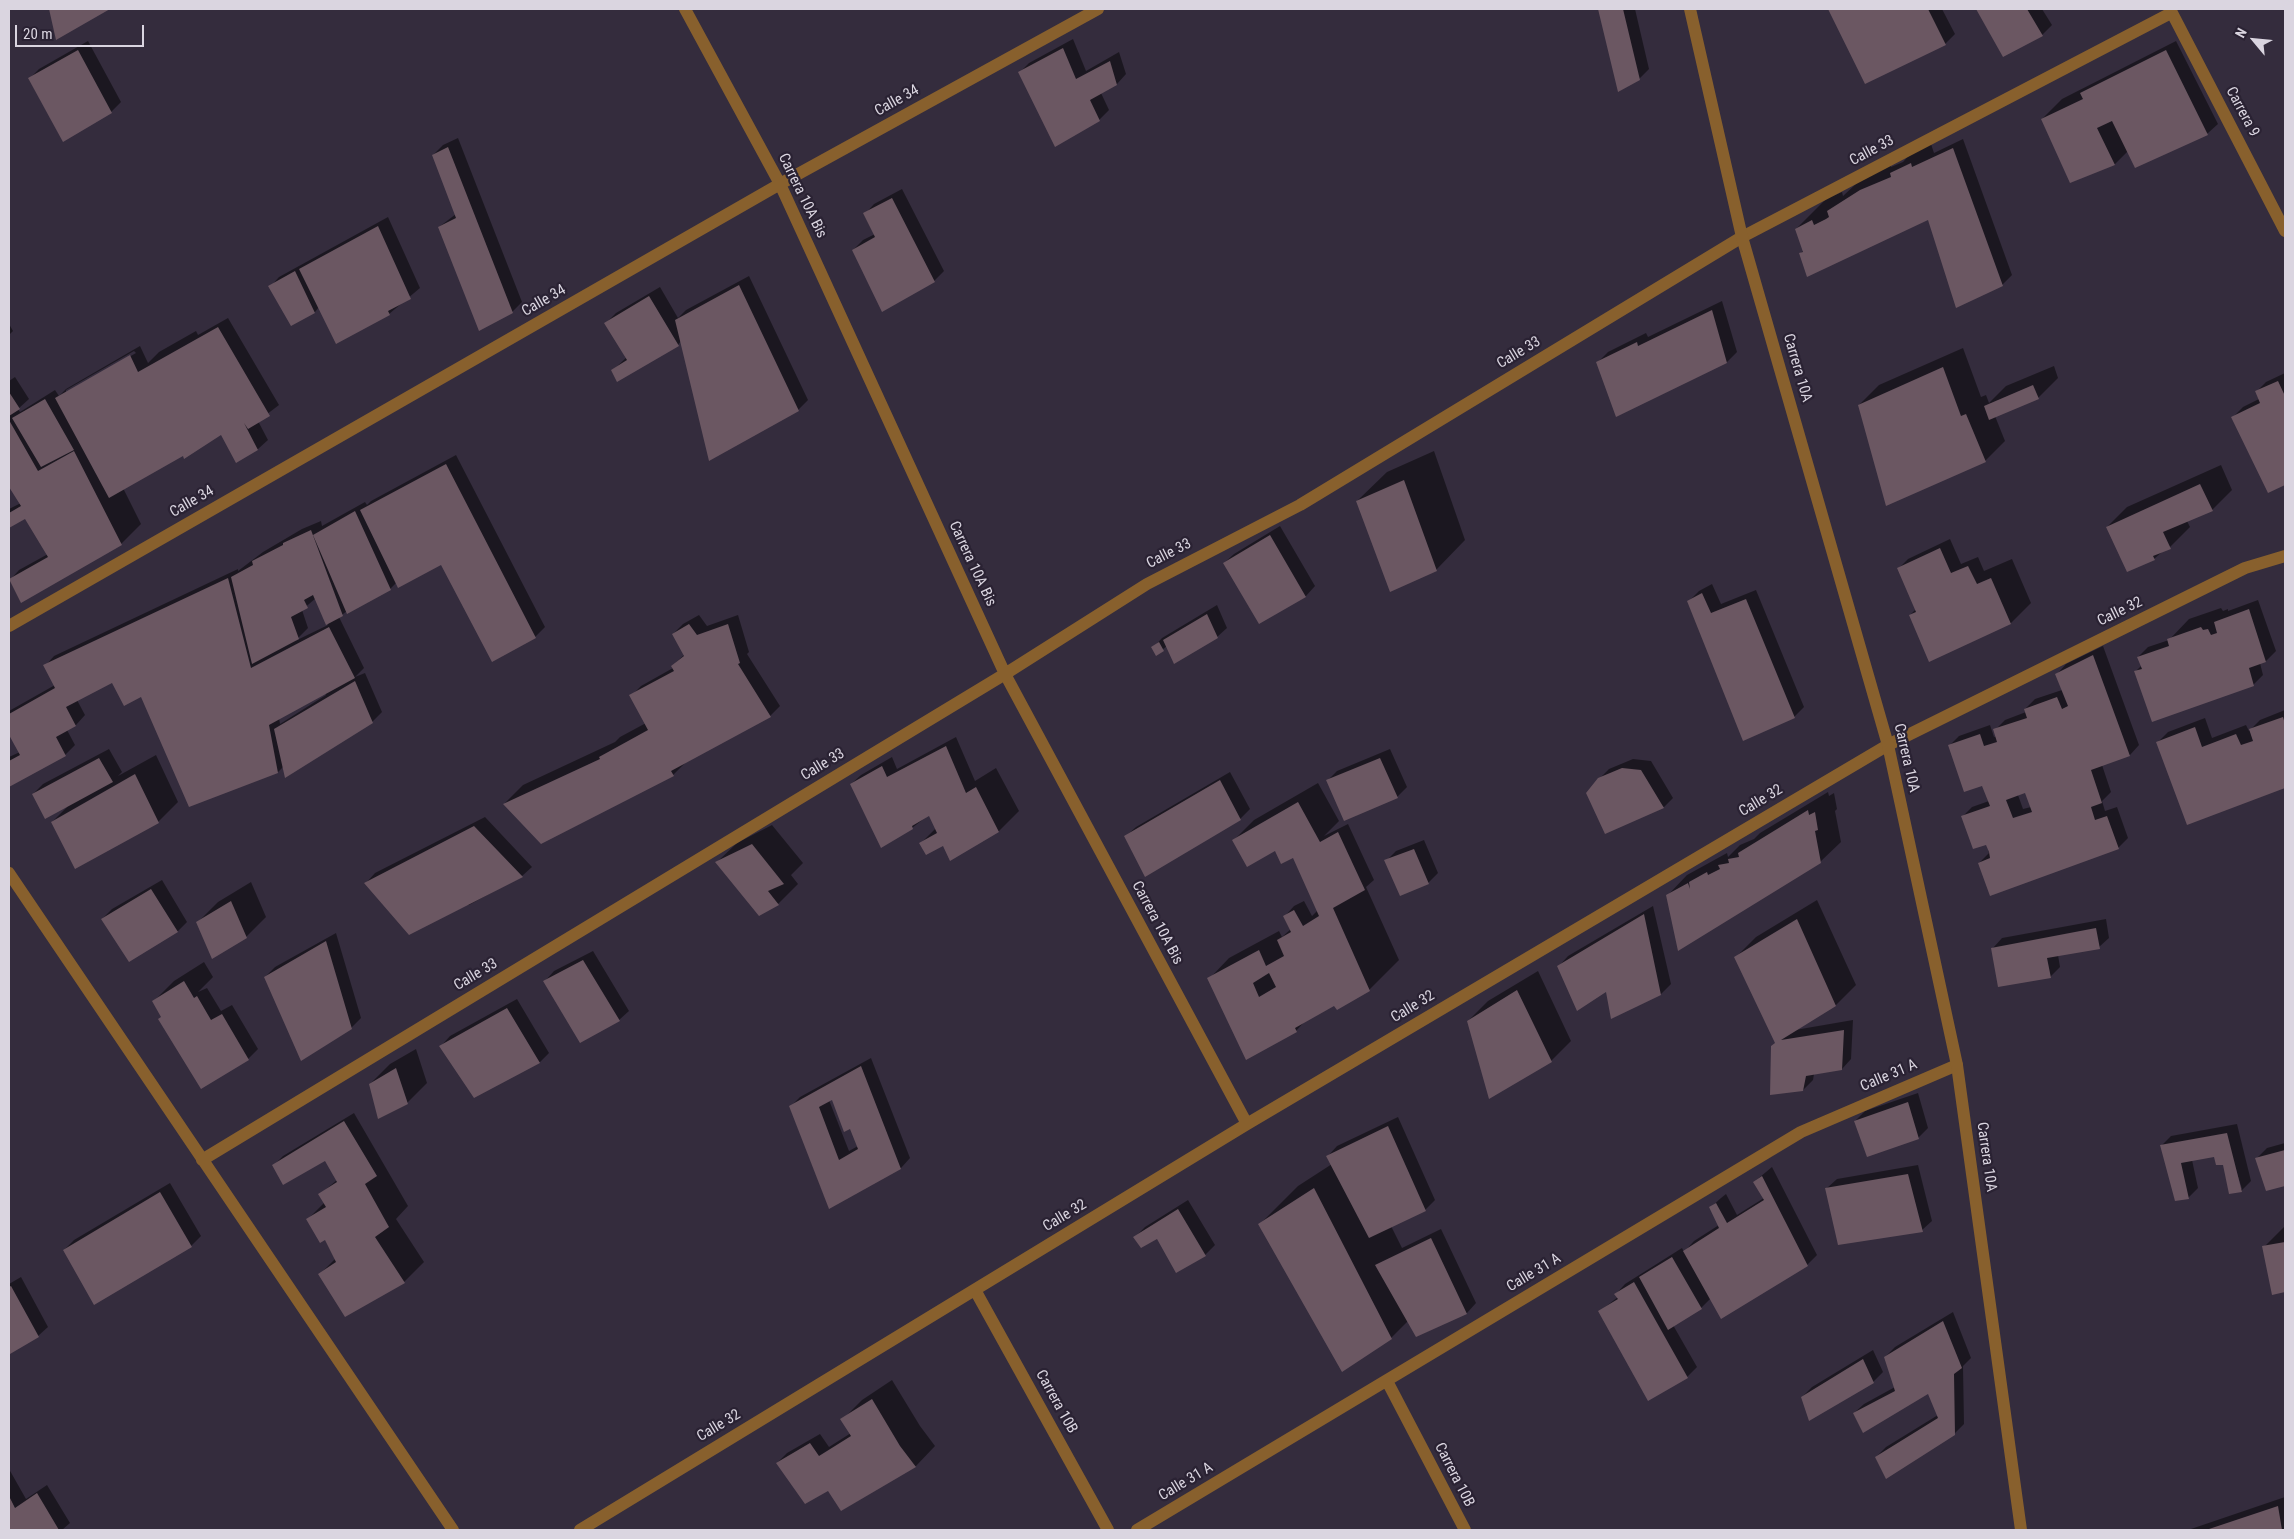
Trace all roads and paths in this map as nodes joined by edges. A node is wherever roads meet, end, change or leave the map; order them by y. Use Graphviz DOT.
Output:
graph roads {
  1 [pos="685,9"];
  2 [pos="1098,9"];
  3 [pos="1690,9"];
  4 [pos="2171,11"];
  5 [pos="780,184"];
  6 [pos="2285,231"];
  7 [pos="1742,237"];
  8 [pos="2285,556"];
  9 [pos="9,626"];
  10 [pos="1005,674"];
  11 [pos="1888,745"];
  12 [pos="9,873"];
  13 [pos="1957,1065"];
  14 [pos="1247,1124"];
  15 [pos="202,1160"];
  16 [pos="975,1290"];
  17 [pos="1387,1381"];
  18 [pos="453,1530"];
  19 [pos="580,1530"];
  20 [pos="1108,1530"];
  21 [pos="1137,1530"];
  22 [pos="1465,1530"];
  23 [pos="2021,1530"];
  1 -- 5 [label="street, Carrera 10A Bis"];
  2 -- 5 [label="street, Calle 34"];
  3 -- 7 [label="street, Carrera 10A"];
  4 -- 6 [label="street, Carrera 9"];
  4 -- 7 [label="street, Calle 33"];
  5 -- 9 [label="street, Calle 34"];
  5 -- 10 [label="street, Carrera 10A Bis"];
  7 -- 10 [label="street, Calle 33"];
  7 -- 11 [label="street, Carrera 10A"];
  8 -- 11 [label="street, Calle 32"];
  10 -- 14 [label="street, Carrera 10A Bis"];
  10 -- 15 [label="street, Calle 33"];
  11 -- 13 [label="street, Carrera 10A"];
  11 -- 14 [label="street, Calle 32"];
  12 -- 15 [label="street"];
  13 -- 17 [label="street, Calle 31 A"];
  13 -- 23 [label="street, Carrera 10A"];
  14 -- 16 [label="street, Calle 32"];
  15 -- 18 [label="street"];
  16 -- 19 [label="street, Calle 32"];
  16 -- 20 [label="street, Carrera 10B"];
  17 -- 21 [label="street, Calle 31 A"];
  17 -- 22 [label="street, Carrera 10B"];
}
